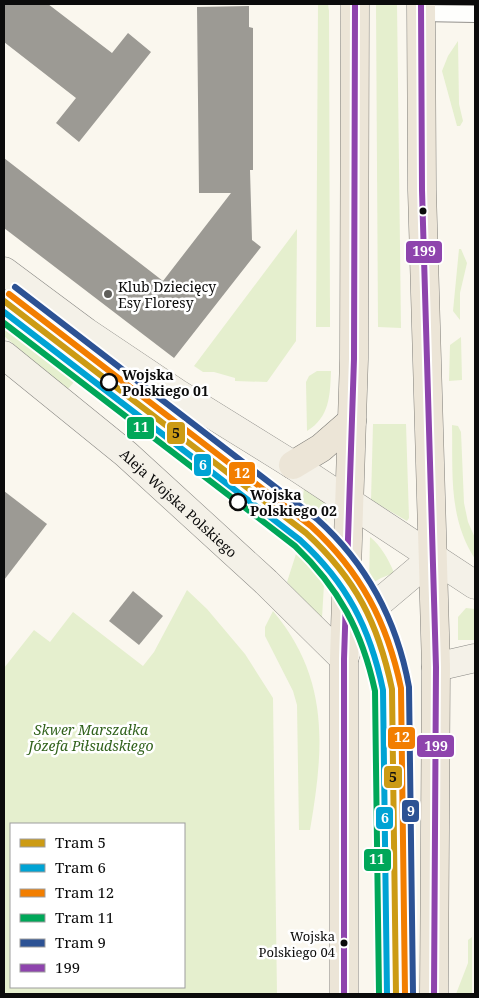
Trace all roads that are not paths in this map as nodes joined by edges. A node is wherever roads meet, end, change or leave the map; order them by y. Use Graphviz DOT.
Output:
graph roads {
  1 [pos="355,4"];
  2 [pos="421,8"];
  3 [pos="472,14"];
  4 [pos="4,271"];
  5 [pos="4,355"];
  6 [pos="352,420"];
  7 [pos="293,465"];
  8 [pos="350,502"];
  9 [pos="433,557"];
  10 [pos="475,585"];
  11 [pos="475,658"];
  12 [pos="344,659"];
  13 [pos="436,668"];
  14 [pos="344,994"];
  15 [pos="434,994"];
  1 -- 6 [label="main road"];
  2 -- 3 [label="lane"];
  2 -- 9 [label="main road"];
  4 -- 7 [label="street"];
  5 -- 12 [label="street, Aleja Wojska Polskiego"];
  6 -- 7 [label="main road"];
  6 -- 8 [label="main road"];
  7 -- 8 [label="street"];
  8 -- 9 [label="street"];
  8 -- 12 [label="main road"];
  9 -- 10 [label="street"];
  9 -- 12 [label="street"];
  9 -- 13 [label="main road"];
  11 -- 13 [label="street"];
  12 -- 14 [label="main road"];
  13 -- 15 [label="main road"];
}
